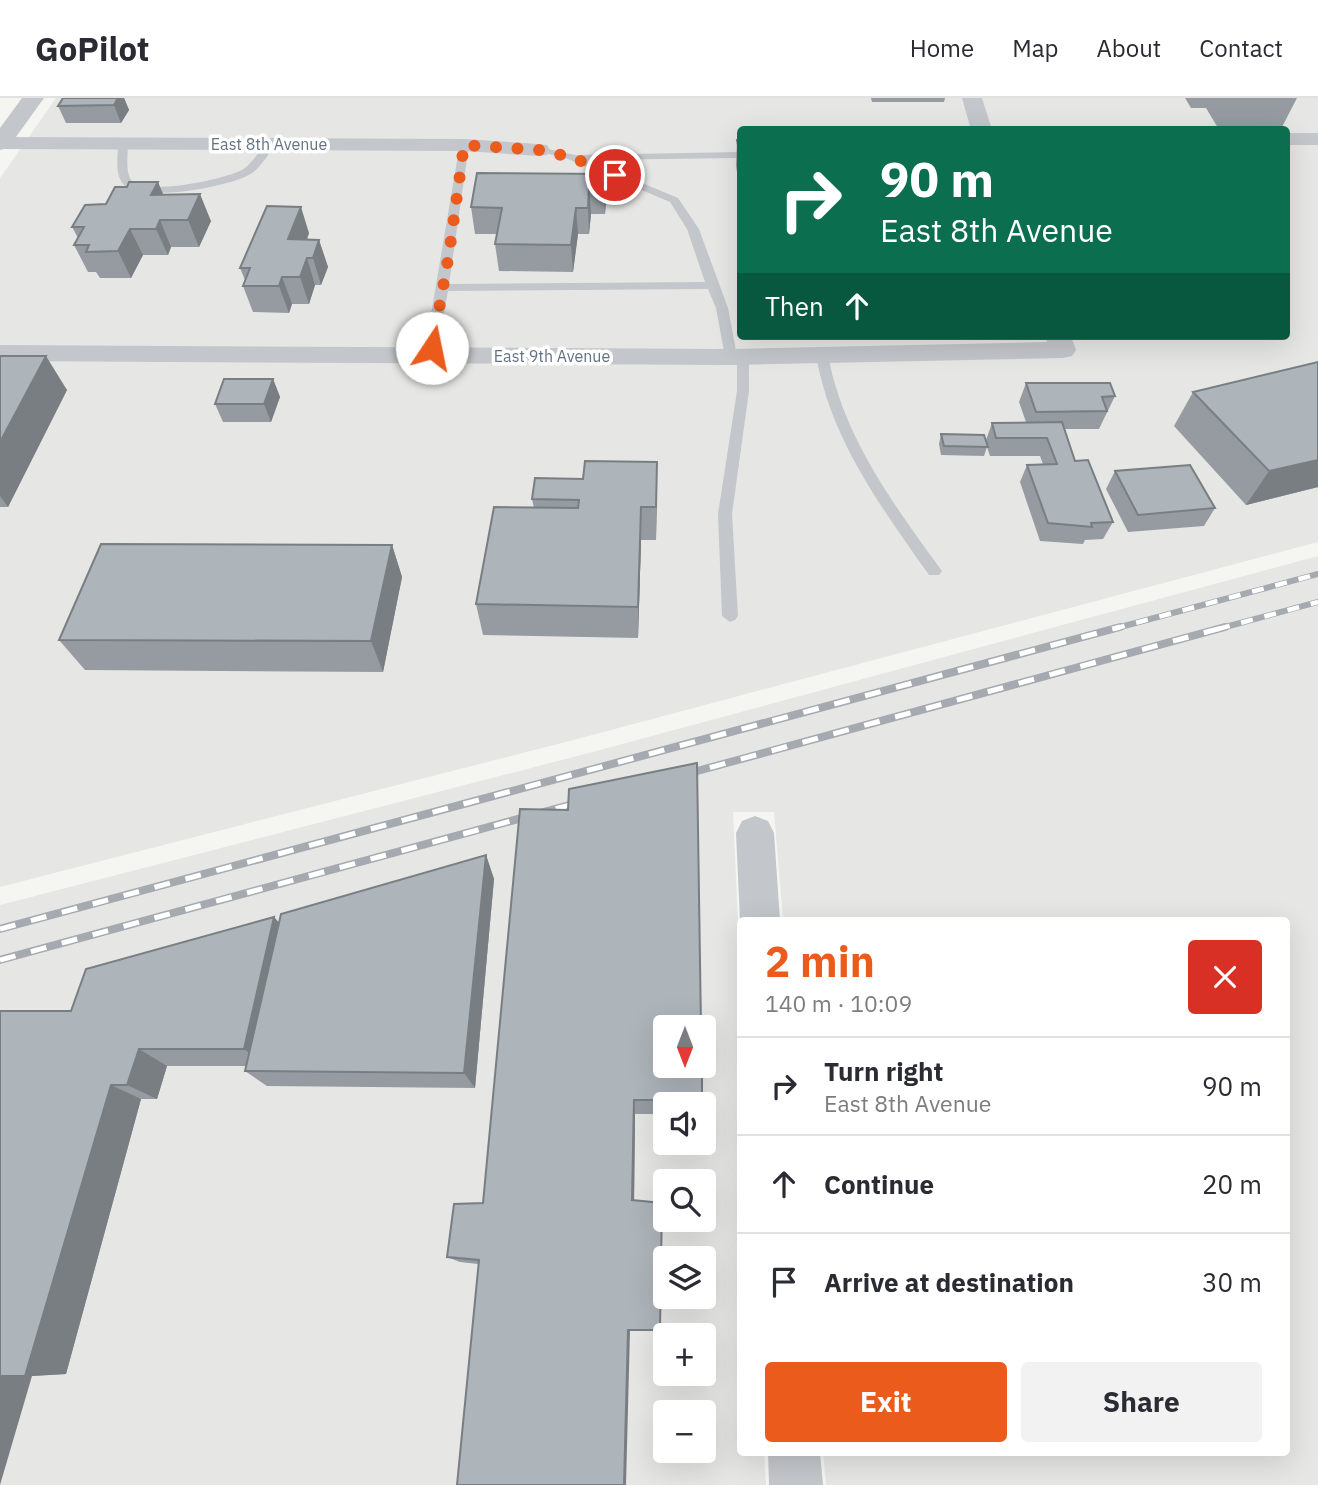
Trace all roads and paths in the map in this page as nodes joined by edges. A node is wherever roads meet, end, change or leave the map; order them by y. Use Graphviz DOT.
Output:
graph roads {
  1 [pos="33,98"];
  2 [pos="972,98"];
  3 [pos="981,126"];
  4 [pos="1290,139"];
  5 [pos="1318,139"];
  6 [pos="0,143"];
  7 [pos="123,144"];
  8 [pos="271,144"];
  9 [pos="464,145"];
  10 [pos="539,150"];
  11 [pos="737,155"];
  12 [pos="571,157"];
  13 [pos="712,285"];
  14 [pos="443,288"];
  15 [pos="1060,343"];
  16 [pos="0,353"];
  17 [pos="822,355"];
  18 [pos="430,356"];
  19 [pos="737,356"];
  20 [pos="934,570"];
  21 [pos="730,616"];
  22 [pos="755,833"];
  23 [pos="760,917"];
  24 [pos="794,1456"];
  25 [pos="796,1485"];
  1 -- 6 [label="street"];
  2 -- 3 [label="street"];
  4 -- 5 [label="street"];
  6 -- 7 [label="street, East 8th Avenue"];
  7 -- 8 [label="street, East 8th Avenue"];
  7 -- 8 [label="lane"];
  8 -- 9 [label="street, East 8th Avenue"];
  9 -- 10 [label="street, East 8th Avenue"];
  9 -- 14 [label="lane"];
  10 -- 12 [label="lane"];
  11 -- 12 [label="lane"];
  12 -- 13 [label="lane"];
  13 -- 14 [label="lane"];
  13 -- 19 [label="lane"];
  14 -- 18 [label="lane"];
  15 -- 17 [label="street, East 9th Avenue"];
  16 -- 18 [label="street, East 9th Avenue"];
  17 -- 19 [label="street, East 9th Avenue"];
  17 -- 20 [label="lane"];
  18 -- 19 [label="street, East 9th Avenue"];
  19 -- 21 [label="lane"];
  22 -- 23 [label="street"];
  24 -- 25 [label="street"];
}
